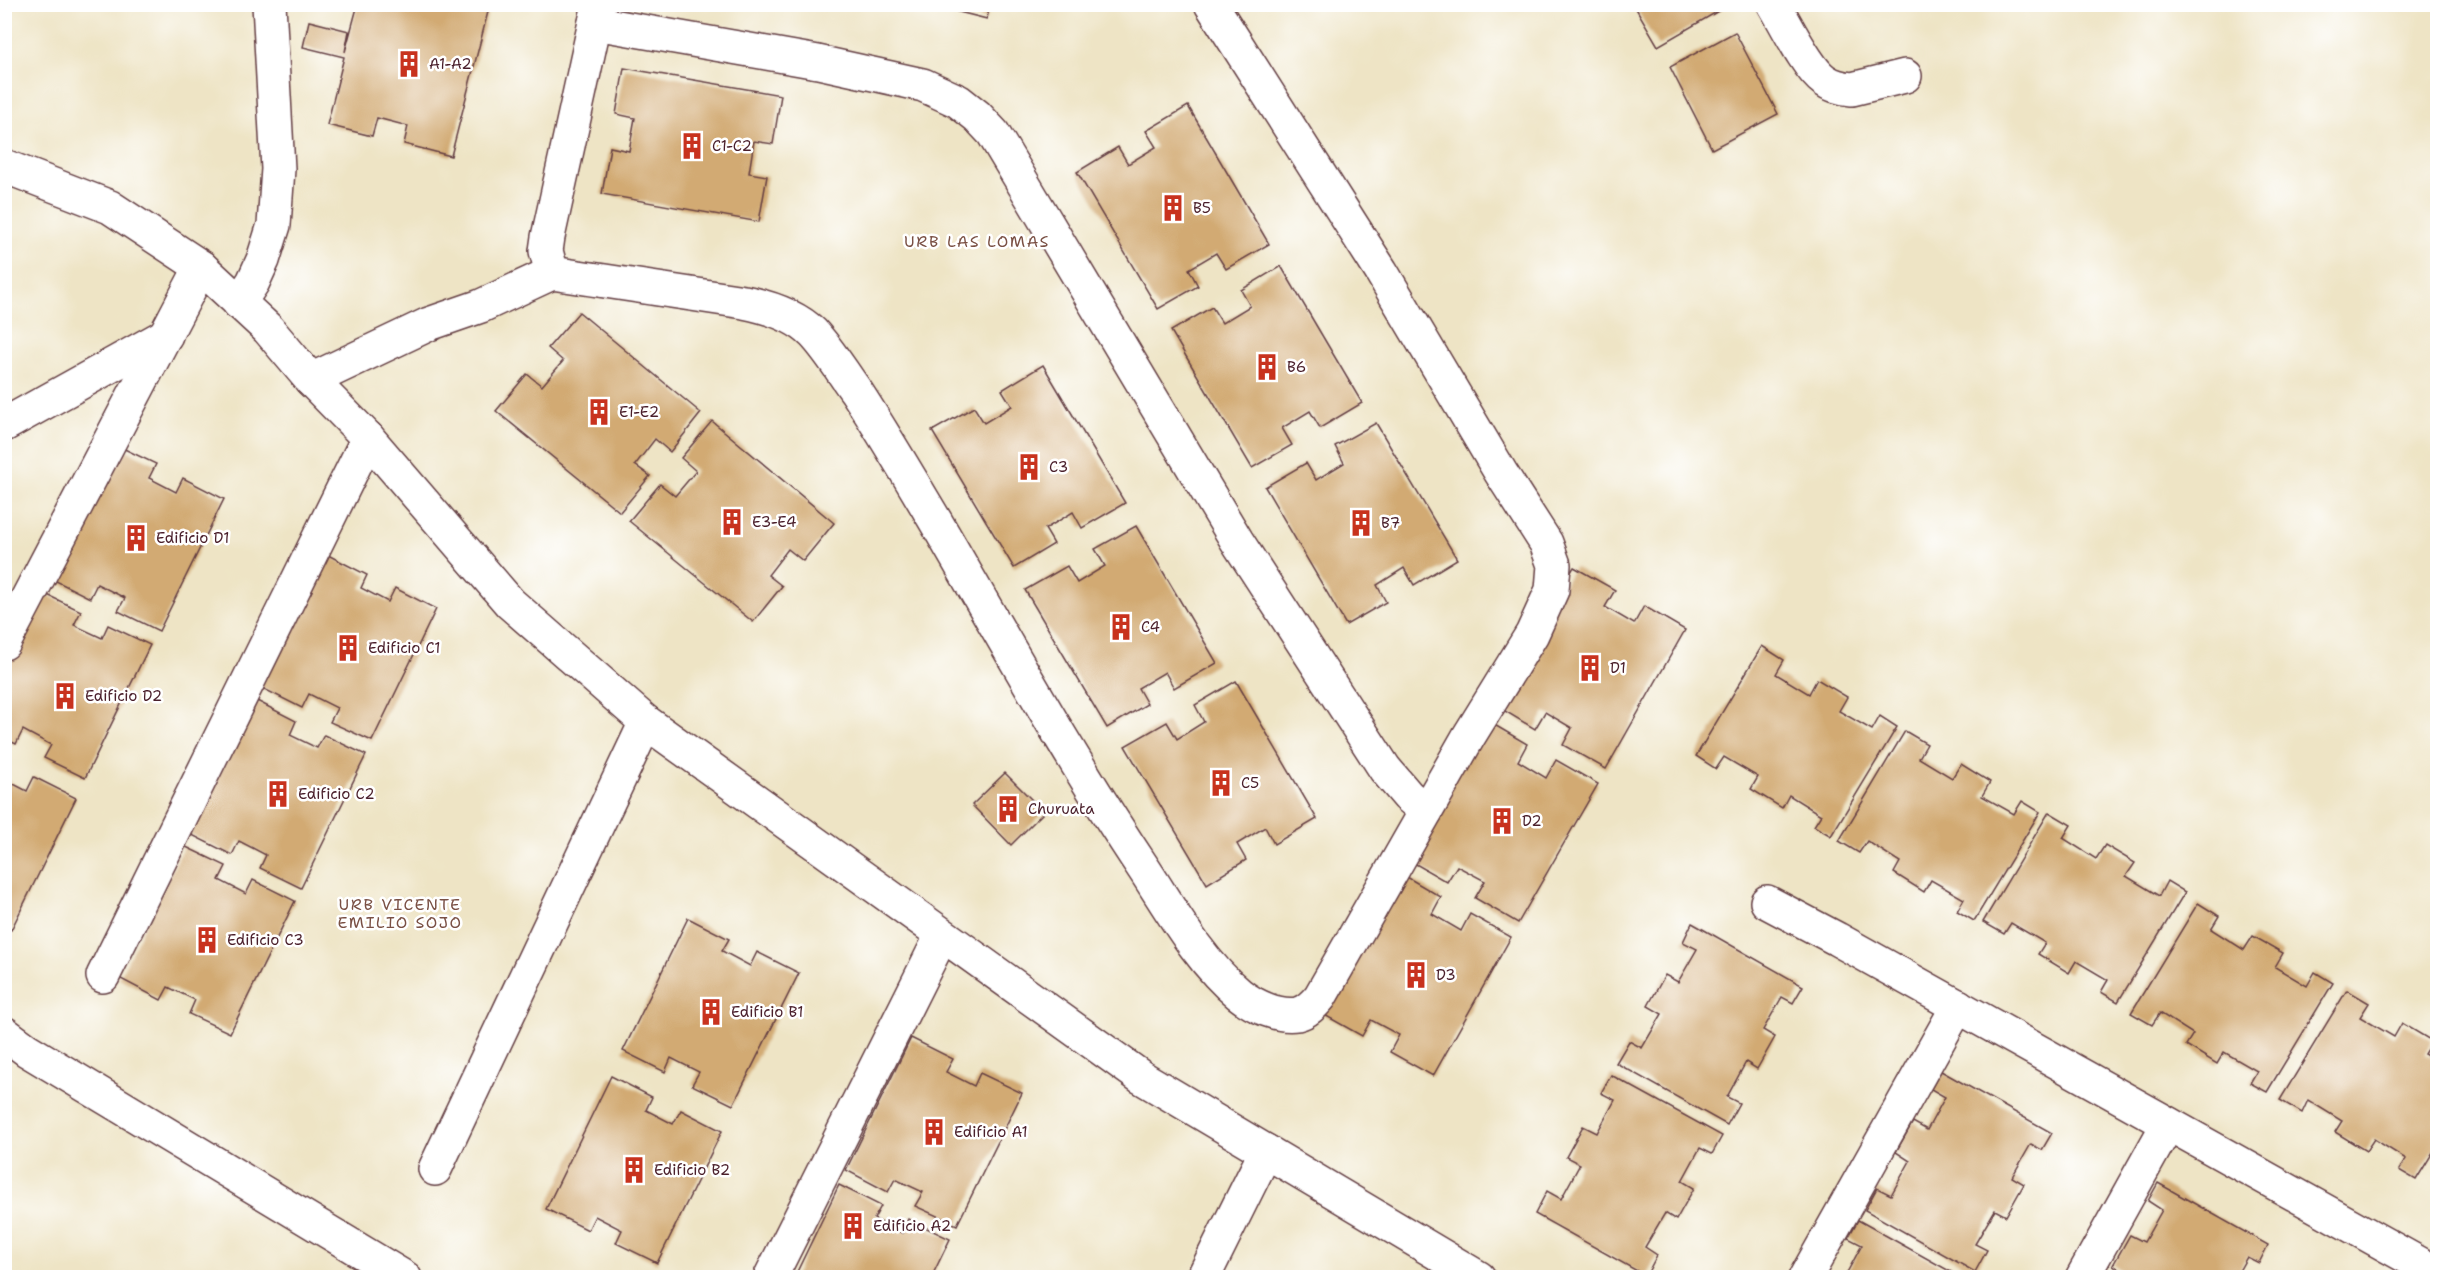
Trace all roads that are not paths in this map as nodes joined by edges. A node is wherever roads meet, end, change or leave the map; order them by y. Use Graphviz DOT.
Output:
graph roads {
  1 [pos="269,4"];
  2 [pos="1211,4"];
  3 [pos="1774,4"];
  4 [pos="597,14"];
  5 [pos="1905,75"];
  6 [pos="4,166"];
  7 [pos="201,267"];
  8 [pos="552,273"];
  9 [pos="239,303"];
  10 [pos="166,335"];
  11 [pos="310,380"];
  12 [pos="4,425"];
  13 [pos="368,438"];
  14 [pos="4,643"];
  15 [pos="646,722"];
  16 [pos="1426,811"];
  17 [pos="1767,902"];
  18 [pos="942,935"];
  19 [pos="103,976"];
  20 [pos="1958,1006"];
  21 [pos="4,1033"];
  22 [pos="2168,1124"];
  23 [pos="1266,1151"];
  24 [pos="435,1169"];
  25 [pos="2438,1274"];
  26 [pos="405,1278"];
  27 [pos="770,1278"];
  28 [pos="1203,1278"];
  29 [pos="1479,1278"];
  30 [pos="1804,1278"];
  31 [pos="2082,1278"];
  1 -- 9 [label="street"];
  2 -- 16 [label="street"];
  3 -- 5 [label="street"];
  4 -- 8 [label="street"];
  4 -- 16 [label="street"];
  6 -- 7 [label="street"];
  7 -- 9 [label="street"];
  7 -- 10 [label="street"];
  8 -- 11 [label="street"];
  8 -- 16 [label="street"];
  9 -- 11 [label="street"];
  10 -- 12 [label="street"];
  10 -- 14 [label="street"];
  11 -- 13 [label="street"];
  13 -- 15 [label="street"];
  13 -- 19 [label="street"];
  15 -- 18 [label="street"];
  15 -- 24 [label="street"];
  17 -- 20 [label="street"];
  18 -- 23 [label="street"];
  18 -- 27 [label="street"];
  20 -- 22 [label="street"];
  20 -- 30 [label="street"];
  21 -- 26 [label="street"];
  22 -- 25 [label="street"];
  22 -- 31 [label="street"];
  23 -- 28 [label="street"];
  23 -- 29 [label="street"];
}
